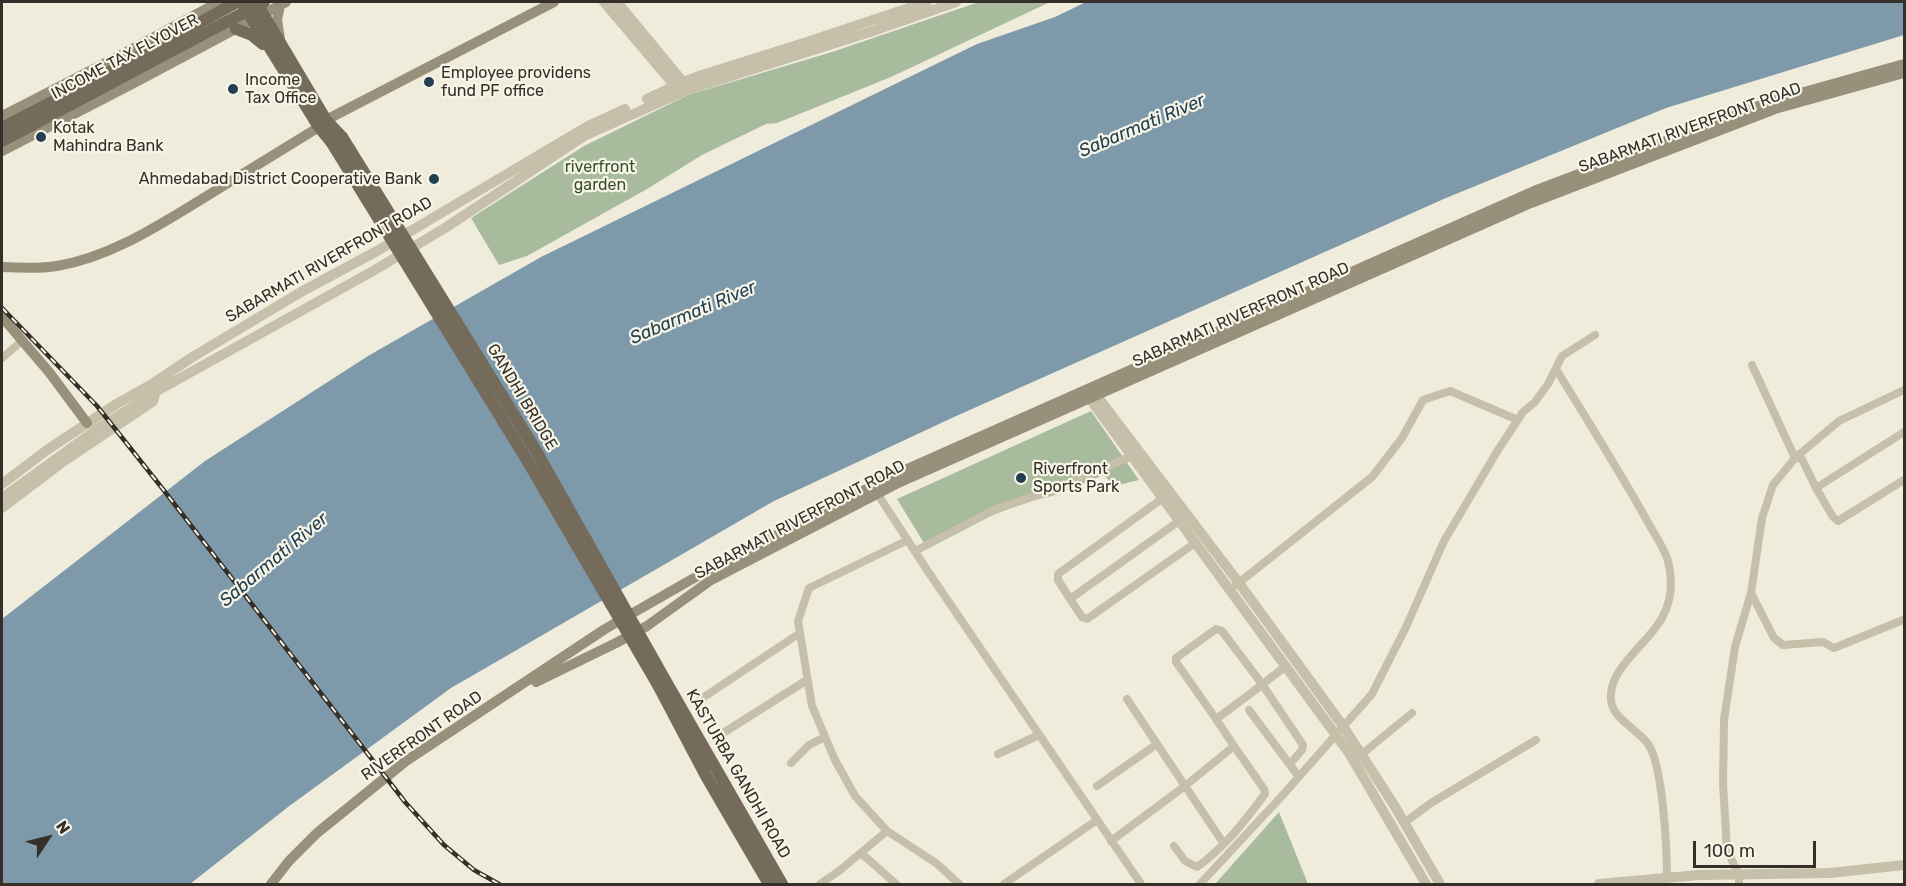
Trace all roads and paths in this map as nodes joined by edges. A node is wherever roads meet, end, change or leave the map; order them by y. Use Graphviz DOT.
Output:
graph roads {
  1 [pos="219,2"];
  2 [pos="554,2"];
  3 [pos="604,2"];
  4 [pos="617,2"];
  5 [pos="927,2"];
  6 [pos="956,2"];
  7 [pos="283,3"];
  8 [pos="251,7"];
  9 [pos="236,29"];
  10 [pos="277,49"];
  11 [pos="1905,64"];
  12 [pos="1905,72"];
  13 [pos="681,88"];
  14 [pos="2,116"];
  15 [pos="322,123"];
  16 [pos="2,128"];
  17 [pos="2,141"];
  18 [pos="2,151"];
  19 [pos="2,267"];
  20 [pos="2,317"];
  21 [pos="1595,335"];
  22 [pos="22,341"];
  23 [pos="2,358"];
  24 [pos="1752,365"];
  25 [pos="1556,369"];
  26 [pos="1905,390"];
  27 [pos="157,391"];
  28 [pos="1091,393"];
  29 [pos="1518,420"];
  30 [pos="87,423"];
  31 [pos="1905,432"];
  32 [pos="1132,456"];
  33 [pos="1795,458"];
  34 [pos="1905,480"];
  35 [pos="2,484"];
  36 [pos="1816,488"];
  37 [pos="875,490"];
  38 [pos="2,498"];
  39 [pos="1163,498"];
  40 [pos="2,509"];
  41 [pos="1179,520"];
  42 [pos="908,540"];
  43 [pos="1196,543"];
  44 [pos="915,551"];
  45 [pos="1235,587"];
  46 [pos="1751,593"];
  47 [pos="1070,599"];
  48 [pos="1903,620"];
  49 [pos="605,629"];
  50 [pos="800,633"];
  51 [pos="616,643"];
  52 [pos="1286,666"];
  53 [pos="807,680"];
  54 [pos="661,682"];
  55 [pos="1262,684"];
  56 [pos="701,699"];
  57 [pos="1127,699"];
  58 [pos="1249,710"];
  59 [pos="1412,713"];
  60 [pos="1216,719"];
  61 [pos="1339,730"];
  62 [pos="720,735"];
  63 [pos="1039,735"];
  64 [pos="825,737"];
  65 [pos="1536,740"];
  66 [pos="1157,744"];
  67 [pos="1234,746"];
  68 [pos="999,754"];
  69 [pos="1362,754"];
  70 [pos="791,763"];
  71 [pos="1290,764"];
  72 [pos="1299,777"];
  73 [pos="1096,786"];
  74 [pos="1185,786"];
  75 [pos="1096,820"];
  76 [pos="1404,823"];
  77 [pos="886,831"];
  78 [pos="1111,841"];
  79 [pos="1224,844"];
  80 [pos="1174,846"];
  81 [pos="861,853"];
  82 [pos="1905,865"];
  83 [pos="1667,878"];
  84 [pos="1739,880"];
  85 [pos="271,885"];
  86 [pos="277,885"];
  87 [pos="769,885"];
  88 [pos="782,885"];
  89 [pos="820,885"];
  90 [pos="896,885"];
  91 [pos="959,885"];
  92 [pos="1004,885"];
  93 [pos="1141,885"];
  94 [pos="1200,885"];
  95 [pos="1426,885"];
  96 [pos="1440,885"];
  97 [pos="1599,885"];
  1 -- 14 [label="main road"];
  2 -- 15 [label="main road"];
  3 -- 13 [label="street"];
  4 -- 13 [label="street"];
  5 -- 13 [label="street"];
  6 -- 13 [label="street"];
  7 -- 8 [label="main road"];
  7 -- 10 [label="main road"];
  8 -- 9 [label="main road"];
  8 -- 10 [label="main road, GANDHI BRIDGE"];
  8 -- 16 [label="main road, INCOME TAX FLYOVER"];
  8 -- 17 [label="main road, INCOME TAX FLYOVER, bridge"];
  9 -- 10 [label="main road"];
  9 -- 18 [label="main road"];
  10 -- 15 [label="main road, GANDHI BRIDGE"];
  11 -- 28 [label="main road, SABARMATI RIVERFRONT ROAD"];
  12 -- 28 [label="main road, SABARMATI RIVERFRONT ROAD"];
  13 -- 27 [label="street, SABARMATI RIVERFRONT ROAD"];
  13 -- 30 [label="street, SABARMATI RIVERFRONT ROAD"];
  15 -- 19 [label="main road"];
  15 -- 54 [label="main road, GANDHI BRIDGE, bridge"];
  20 -- 22 [label="main road"];
  21 -- 25 [label="street"];
  22 -- 23 [label="street"];
  22 -- 30 [label="main road"];
  24 -- 33 [label="street"];
  25 -- 29 [label="street"];
  25 -- 83 [label="street"];
  26 -- 33 [label="street"];
  27 -- 38 [label="street, SABARMATI RIVERFRONT ROAD"];
  27 -- 40 [label="street"];
  28 -- 32 [label="street"];
  28 -- 37 [label="main road, SABARMATI RIVERFRONT ROAD"];
  28 -- 45 [label="street"];
  29 -- 45 [label="street"];
  29 -- 61 [label="street"];
  30 -- 35 [label="street, SABARMATI RIVERFRONT ROAD"];
  31 -- 36 [label="street"];
  32 -- 39 [label="street"];
  32 -- 44 [label="street"];
  33 -- 36 [label="street"];
  33 -- 46 [label="street"];
  34 -- 36 [label="street"];
  37 -- 42 [label="street"];
  37 -- 49 [label="main road, SABARMATI RIVERFRONT ROAD"];
  37 -- 51 [label="main road, SABARMATI RIVERFRONT ROAD"];
  39 -- 41 [label="street"];
  39 -- 47 [label="street"];
  41 -- 43 [label="street"];
  41 -- 47 [label="street"];
  42 -- 44 [label="street"];
  42 -- 50 [label="street"];
  43 -- 45 [label="street"];
  43 -- 47 [label="street"];
  44 -- 63 [label="street"];
  45 -- 52 [label="street"];
  45 -- 61 [label="street"];
  46 -- 48 [label="street"];
  46 -- 84 [label="street"];
  49 -- 85 [label="main road, RIVERFRONT ROAD"];
  50 -- 53 [label="street"];
  50 -- 56 [label="street"];
  51 -- 86 [label="main road, RIVERFRONT ROAD"];
  52 -- 55 [label="street"];
  52 -- 61 [label="street"];
  53 -- 62 [label="street"];
  53 -- 64 [label="street"];
  54 -- 87 [label="main road, KASTURBA GANDHI ROAD"];
  54 -- 88 [label="main road, KASTURBA GANDHI ROAD"];
  55 -- 60 [label="street"];
  55 -- 60 [label="street"];
  55 -- 71 [label="street"];
  57 -- 66 [label="street"];
  58 -- 71 [label="street"];
  59 -- 69 [label="street"];
  60 -- 67 [label="street"];
  61 -- 69 [label="street"];
  61 -- 72 [label="street"];
  61 -- 95 [label="street"];
  63 -- 68 [label="street"];
  63 -- 75 [label="street"];
  64 -- 70 [label="street"];
  64 -- 77 [label="street"];
  65 -- 76 [label="street"];
  66 -- 73 [label="street"];
  66 -- 74 [label="street"];
  67 -- 74 [label="street"];
  67 -- 79 [label="street"];
  69 -- 76 [label="street"];
  71 -- 72 [label="street"];
  72 -- 94 [label="street"];
  74 -- 78 [label="street"];
  74 -- 79 [label="street"];
  75 -- 78 [label="street"];
  75 -- 92 [label="street"];
  76 -- 96 [label="street"];
  77 -- 81 [label="street"];
  77 -- 91 [label="street"];
  78 -- 93 [label="street"];
  79 -- 80 [label="street"];
  81 -- 89 [label="street"];
  81 -- 90 [label="street"];
  82 -- 84 [label="street"];
  83 -- 84 [label="street"];
  83 -- 97 [label="street"];
}
